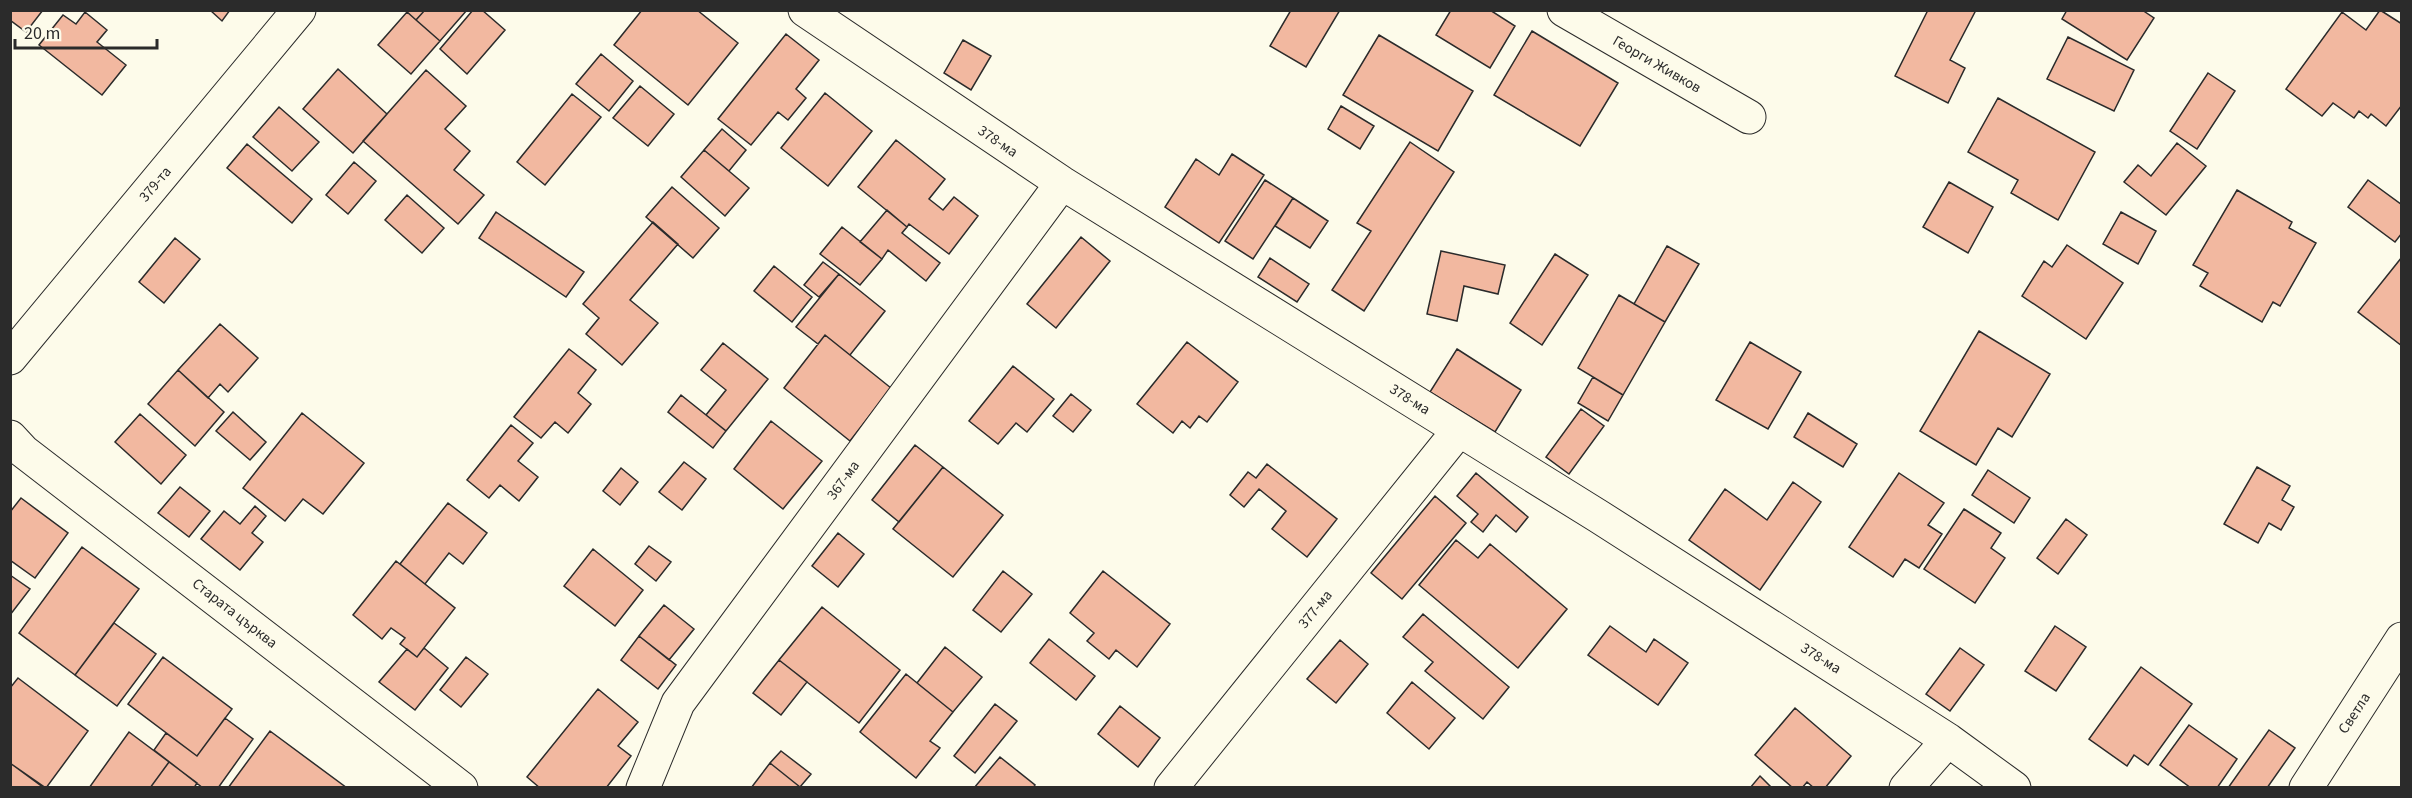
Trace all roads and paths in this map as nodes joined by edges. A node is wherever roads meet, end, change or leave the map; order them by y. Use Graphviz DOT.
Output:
graph roads {
  1 [pos="299,10"];
  2 [pos="805,10"];
  3 [pos="1564,10"];
  4 [pos="1749,117"];
  5 [pos="1062,183"];
  6 [pos="10,358"];
  7 [pos="1459,430"];
  8 [pos="10,437"];
  9 [pos="2402,639"];
  10 [pos="1948,740"];
  11 [pos="461,788"];
  12 [pos="642,788"];
  13 [pos="1171,788"];
  14 [pos="1906,788"];
  15 [pos="2014,788"];
  16 [pos="2306,788"];
  1 -- 6 [label="street, 379-та"];
  2 -- 5 [label="street, 378-ма"];
  3 -- 4 [label="street, Георги Живков"];
  5 -- 7 [label="street, 378-ма"];
  5 -- 12 [label="street, 367-ма"];
  7 -- 10 [label="street, 378-ма"];
  7 -- 13 [label="street, 377-ма"];
  8 -- 11 [label="street, Старата църква"];
  9 -- 16 [label="street, Светла"];
  10 -- 14 [label="street"];
  10 -- 15 [label="street, 378-ма"];
}
